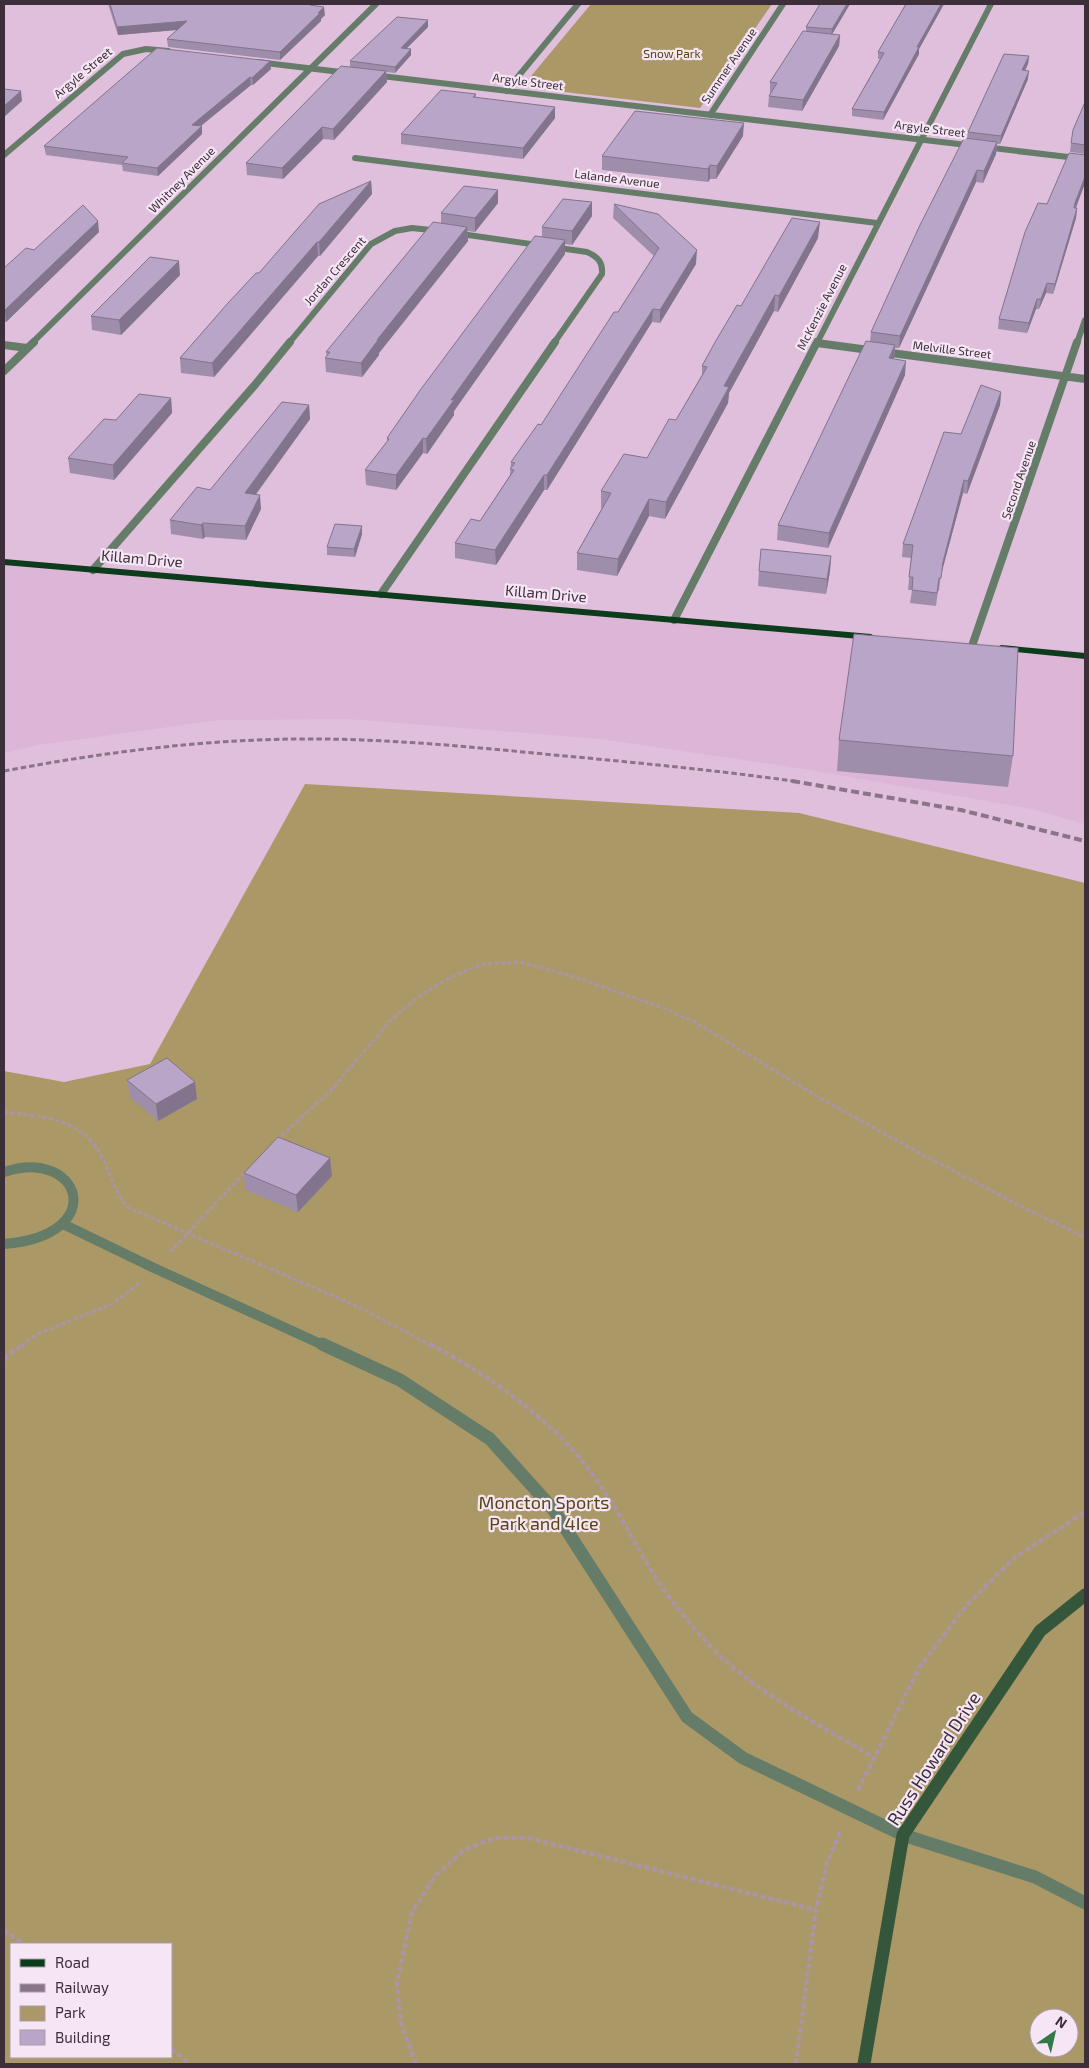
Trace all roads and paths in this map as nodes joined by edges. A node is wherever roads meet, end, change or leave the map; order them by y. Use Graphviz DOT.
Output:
graph roads {
  1 [pos="376,4"];
  2 [pos="578,4"];
  3 [pos="783,4"];
  4 [pos="991,4"];
  5 [pos="176,52"];
  6 [pos="253,61"];
  7 [pos="312,68"];
  8 [pos="360,74"];
  9 [pos="370,75"];
  10 [pos="506,91"];
  11 [pos="710,115"];
  12 [pos="921,139"];
  13 [pos="4,155"];
  14 [pos="355,158"];
  15 [pos="1085,159"];
  16 [pos="877,223"];
  17 [pos="1085,320"];
  18 [pos="817,343"];
  19 [pos="4,345"];
  20 [pos="27,348"];
  21 [pos="4,371"];
  22 [pos="1066,377"];
  23 [pos="1085,379"];
  24 [pos="4,562"];
  25 [pos="92,570"];
  26 [pos="381,594"];
  27 [pos="674,620"];
  28 [pos="883,638"];
  29 [pos="977,646"];
  30 [pos="1085,656"];
  31 [pos="276,1141"];
  32 [pos="248,1168"];
  33 [pos="4,1172"];
  34 [pos="63,1224"];
  35 [pos="1085,1237"];
  36 [pos="4,1244"];
  37 [pos="154,1268"];
  38 [pos="4,1359"];
  39 [pos="1085,1512"];
  40 [pos="1085,1595"];
  41 [pos="850,1809"];
  42 [pos="903,1835"];
  43 [pos="1085,1903"];
  44 [pos="816,1910"];
  45 [pos="4,1930"];
  46 [pos="23,1943"];
  47 [pos="172,2050"];
  48 [pos="190,2064"];
  49 [pos="416,2064"];
  50 [pos="796,2064"];
  51 [pos="864,2064"];
  1 -- 7 [label="street, Whitney Avenue"];
  2 -- 10 [label="street"];
  3 -- 11 [label="street, Summer Avenue"];
  4 -- 12 [label="street, McKenzie Avenue"];
  5 -- 13 [label="street, Argyle Street"];
  6 -- 7 [label="street"];
  7 -- 8 [label="street"];
  7 -- 20 [label="street, Whitney Avenue"];
  9 -- 10 [label="street, Argyle Street"];
  10 -- 11 [label="street, Argyle Street"];
  11 -- 12 [label="street, Argyle Street"];
  12 -- 15 [label="street, Argyle Street"];
  12 -- 16 [label="street, McKenzie Avenue"];
  14 -- 16 [label="street, Lalande Avenue"];
  16 -- 18 [label="street, McKenzie Avenue"];
  17 -- 22 [label="street, Second Avenue"];
  18 -- 22 [label="street, Melville Street"];
  18 -- 27 [label="street, McKenzie Avenue"];
  19 -- 20 [label="street"];
  20 -- 21 [label="street, Whitney Avenue"];
  22 -- 23 [label="street, Melville Street"];
  22 -- 29 [label="street, Second Avenue"];
  24 -- 25 [label="main road, Killam Drive"];
  25 -- 26 [label="main road, Killam Drive"];
  25 -- 26 [label="street, Jordan Crescent"];
  26 -- 27 [label="main road, Killam Drive"];
  27 -- 28 [label="main road, Killam Drive"];
  29 -- 30 [label="main road"];
  31 -- 35 [label="path"];
  32 -- 37 [label="path"];
  33 -- 34 [label="street"];
  34 -- 36 [label="street"];
  34 -- 37 [label="street"];
  37 -- 38 [label="path"];
  37 -- 41 [label="street"];
  39 -- 41 [label="path"];
  40 -- 42 [label="street, Russ Howard Drive"];
  41 -- 42 [label="street"];
  41 -- 44 [label="path"];
  42 -- 43 [label="street"];
  42 -- 51 [label="street, Russ Howard Drive"];
  44 -- 49 [label="path"];
  44 -- 50 [label="path"];
  45 -- 46 [label="path"];
  47 -- 48 [label="path"];
}
